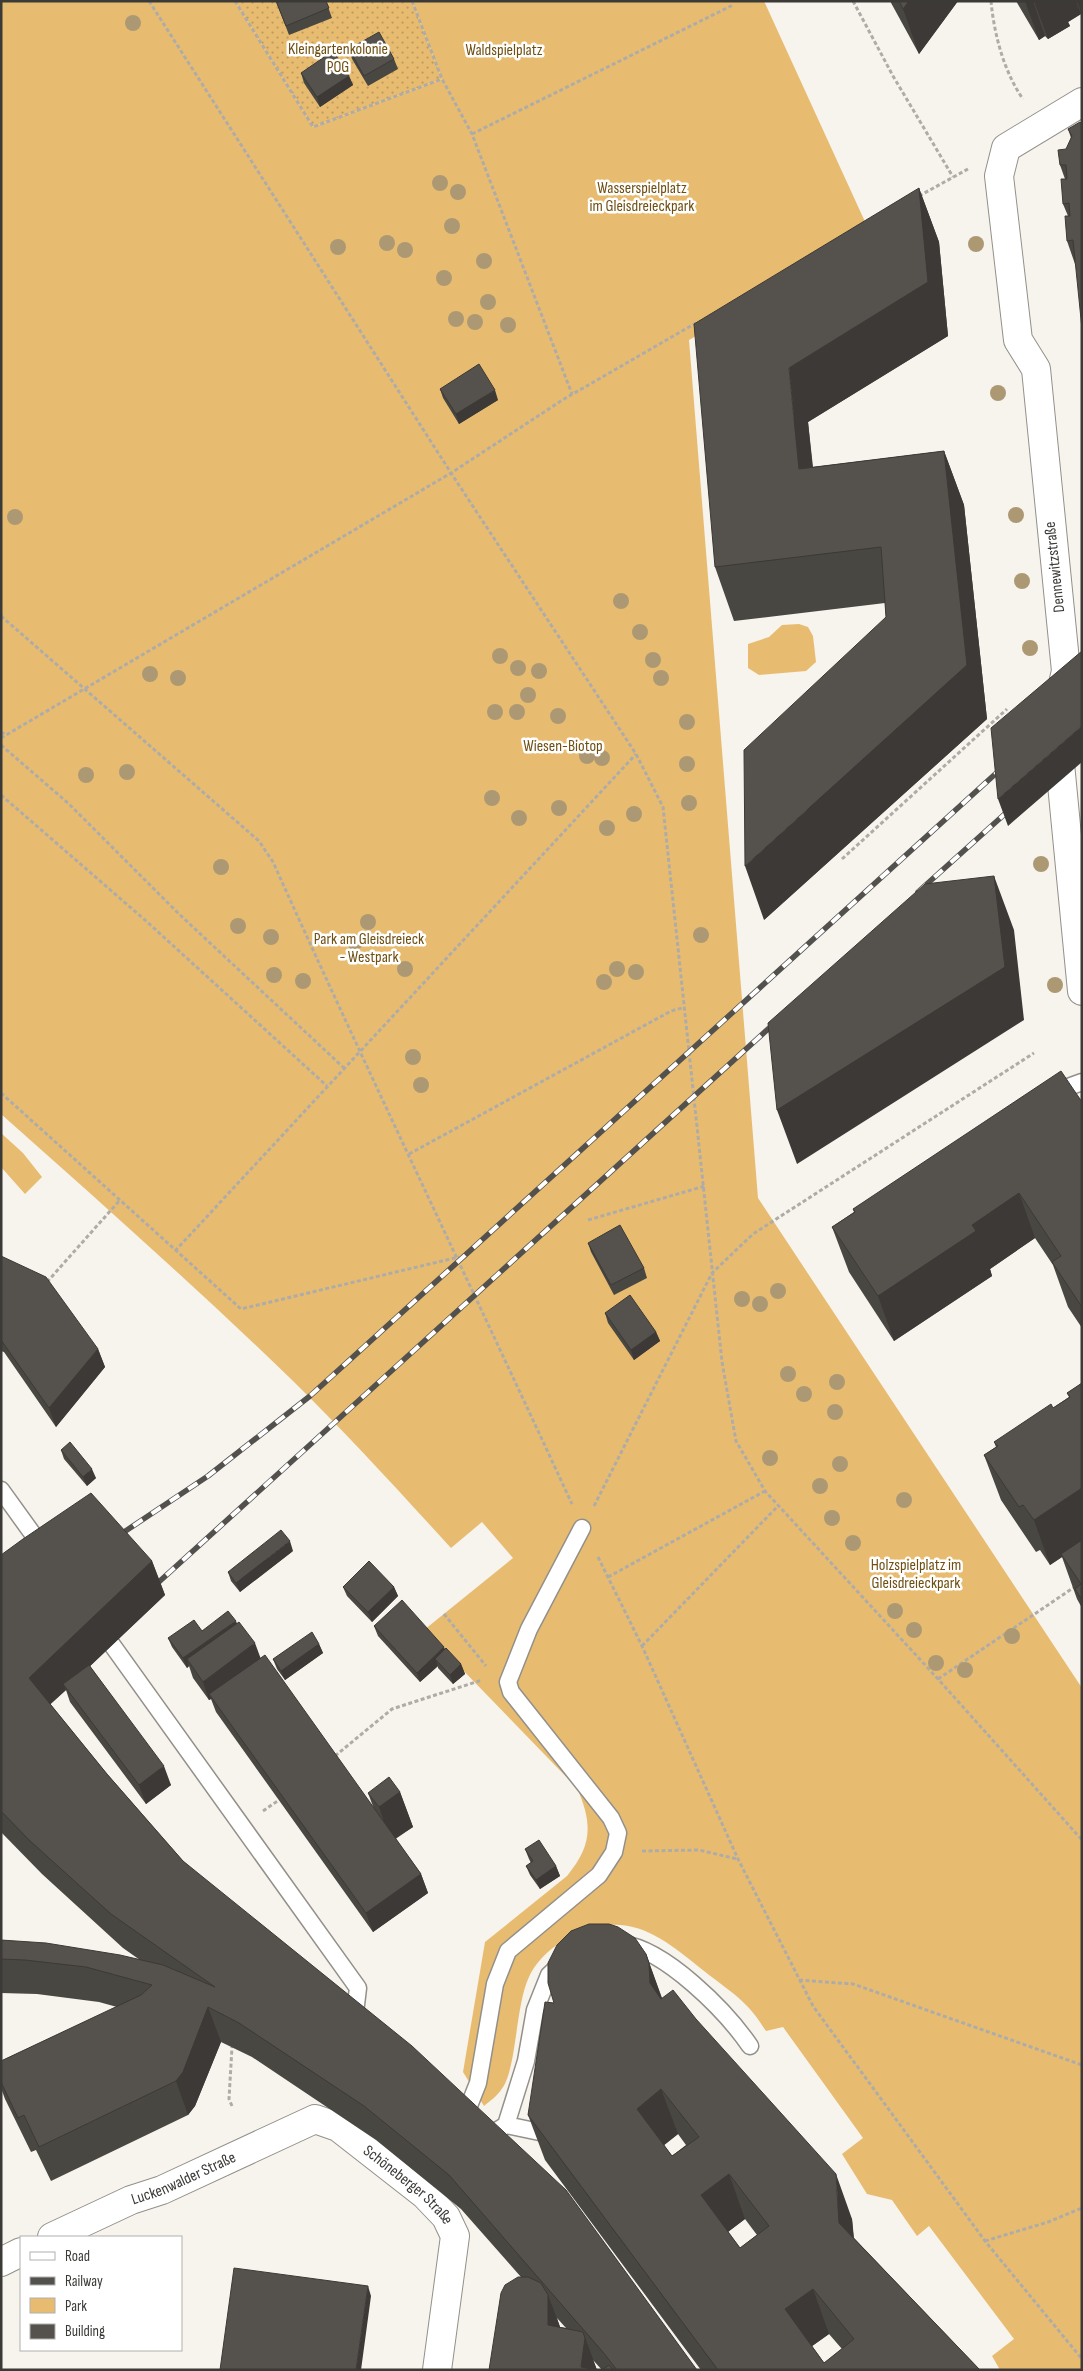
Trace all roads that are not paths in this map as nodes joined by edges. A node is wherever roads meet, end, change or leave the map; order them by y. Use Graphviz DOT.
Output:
graph roads {
  1 [pos="1082,102"];
  2 [pos="1082,991"];
  3 [pos="1082,1082"];
  4 [pos="1042,1106"];
  5 [pos="1,1490"];
  6 [pos="582,1528"];
  7 [pos="53,1562"];
  8 [pos="93,1618"];
  9 [pos="603,1942"];
  10 [pos="573,1953"];
  11 [pos="350,2036"];
  12 [pos="750,2046"];
  13 [pos="320,2112"];
  14 [pos="506,2125"];
  15 [pos="549,2134"];
  16 [pos="458,2138"];
  17 [pos="473,2145"];
  18 [pos="54,2236"];
  19 [pos="20,2252"];
  20 [pos="1,2262"];
  21 [pos="437,2370"];
  1 -- 2 [label="street, Dennewitzstraße"];
  3 -- 4 [label="lane"];
  5 -- 7 [label="lane"];
  6 -- 16 [label="lane"];
  8 -- 11 [label="lane"];
  9 -- 12 [label="lane"];
  10 -- 14 [label="lane"];
  13 -- 18 [label="street, Luckenwalder Straße"];
  13 -- 21 [label="street, Schöneberger Straße"];
  14 -- 15 [label="lane"];
  14 -- 17 [label="lane"];
  19 -- 20 [label="street"];
}
